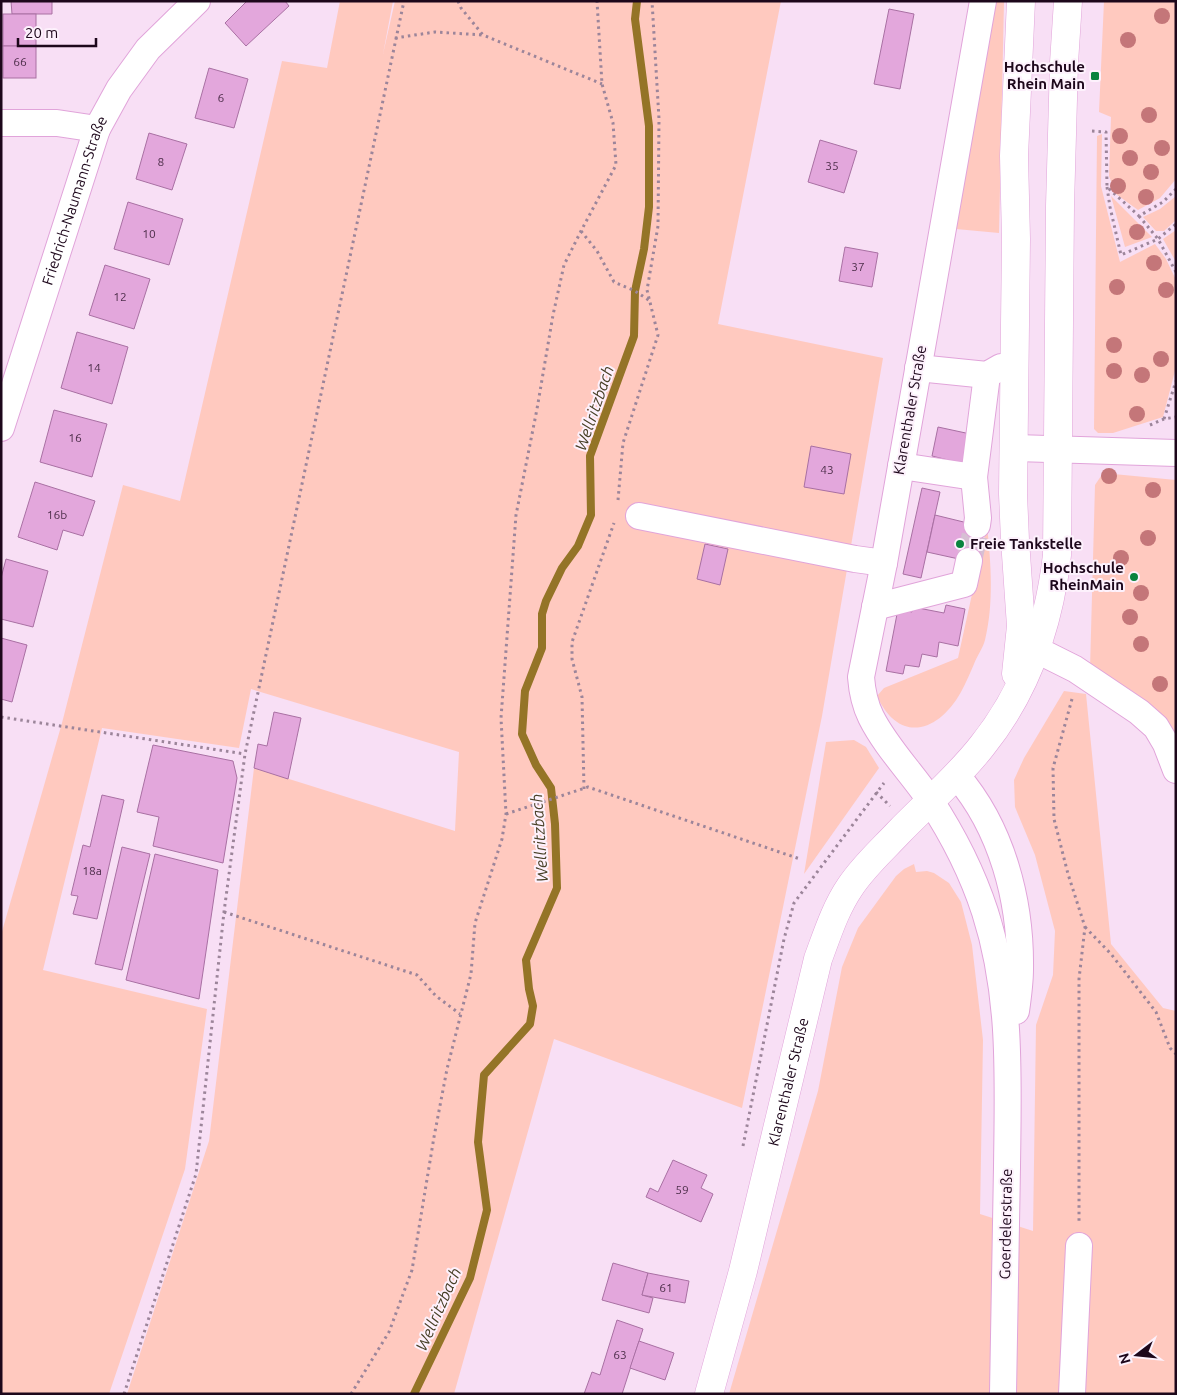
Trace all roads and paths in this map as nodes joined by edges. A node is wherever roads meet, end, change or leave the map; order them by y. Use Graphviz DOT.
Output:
graph roads {
  1 [pos="196,1"];
  2 [pos="404,1"];
  3 [pos="458,1"];
  4 [pos="597,1"];
  5 [pos="652,1"];
  6 [pos="983,1"];
  7 [pos="1022,1"];
  8 [pos="1068,1"];
  9 [pos="483,35"];
  10 [pos="395,38"];
  11 [pos="602,84"];
  12 [pos="1,124"];
  13 [pos="97,129"];
  14 [pos="1092,130"];
  15 [pos="1107,187"];
  16 [pos="1176,189"];
  17 [pos="1138,216"];
  18 [pos="1176,224"];
  19 [pos="580,231"];
  20 [pos="1158,239"];
  21 [pos="1176,272"];
  22 [pos="650,302"];
  23 [pos="1014,358"];
  24 [pos="918,368"];
  25 [pos="987,375"];
  26 [pos="1176,381"];
  27 [pos="1164,418"];
  28 [pos="1,428"];
  29 [pos="1014,448"];
  30 [pos="1058,449"];
  31 [pos="1176,453"];
  32 [pos="901,466"];
  33 [pos="974,478"];
  34 [pos="624,514"];
  35 [pos="977,525"];
  36 [pos="969,561"];
  37 [pos="884,563"];
  38 [pos="875,607"];
  39 [pos="1037,650"];
  40 [pos="1075,669"];
  41 [pos="1005,716"];
  42 [pos="1,717"];
  43 [pos="245,754"];
  44 [pos="1176,770"];
  45 [pos="957,776"];
  46 [pos="584,789"];
  47 [pos="930,800"];
  48 [pos="506,814"];
  49 [pos="800,859"];
  50 [pos="224,912"];
  51 [pos="1085,927"];
  52 [pos="460,1014"];
  53 [pos="1009,1054"];
  54 [pos="1176,1054"];
  55 [pos="1079,1246"];
  56 [pos="124,1394"];
  57 [pos="351,1394"];
  58 [pos="709,1394"];
  59 [pos="1003,1394"];
  60 [pos="1072,1394"];
  1 -- 13 [label="street, Friedrich-Naumann-Straße"];
  2 -- 10 [label="path"];
  3 -- 9 [label="path"];
  4 -- 11 [label="path"];
  5 -- 22 [label="path"];
  6 -- 24 [label="street, Klarenthaler Straße"];
  7 -- 23 [label="main road, Klarenthaler Straße"];
  8 -- 30 [label="main road, Klarenthaler Straße"];
  9 -- 10 [label="path"];
  9 -- 11 [label="path"];
  10 -- 43 [label="path"];
  11 -- 19 [label="path"];
  12 -- 13 [label="street"];
  13 -- 28 [label="street, Friedrich-Naumann-Straße"];
  14 -- 15 [label="path"];
  15 -- 17 [label="path"];
  15 -- 20 [label="path"];
  16 -- 17 [label="path"];
  17 -- 20 [label="path"];
  18 -- 20 [label="path"];
  19 -- 22 [label="path"];
  19 -- 48 [label="path"];
  20 -- 21 [label="path"];
  22 -- 34 [label="path"];
  23 -- 25 [label="street"];
  23 -- 29 [label="main road, Klarenthaler Straße"];
  24 -- 25 [label="street"];
  24 -- 32 [label="street, Klarenthaler Straße"];
  25 -- 33 [label="street"];
  26 -- 27 [label="path"];
  29 -- 30 [label="street"];
  29 -- 41 [label="main road, Klarenthaler Straße"];
  30 -- 31 [label="street"];
  30 -- 39 [label="main road, Klarenthaler Straße"];
  32 -- 33 [label="street"];
  32 -- 37 [label="street, Klarenthaler Straße"];
  33 -- 35 [label="street"];
  34 -- 37 [label="street"];
  34 -- 46 [label="path"];
  36 -- 38 [label="street"];
  37 -- 38 [label="street, Klarenthaler Straße"];
  38 -- 47 [label="street, Klarenthaler Straße"];
  39 -- 40 [label="street"];
  39 -- 41 [label="main road, Klarenthaler Straße"];
  40 -- 44 [label="street"];
  40 -- 51 [label="path"];
  41 -- 45 [label="main road, Klarenthaler Straße"];
  42 -- 43 [label="path"];
  43 -- 50 [label="path"];
  45 -- 47 [label="main road, Klarenthaler Straße"];
  45 -- 53 [label="street, Goerdelerstraße"];
  46 -- 48 [label="path"];
  46 -- 49 [label="path"];
  47 -- 53 [label="street, Goerdelerstraße"];
  47 -- 58 [label="main road, Klarenthaler Straße"];
  48 -- 52 [label="path"];
  50 -- 52 [label="path"];
  50 -- 56 [label="path"];
  51 -- 54 [label="path"];
  51 -- 55 [label="path"];
  52 -- 57 [label="path"];
  53 -- 59 [label="street, Goerdelerstraße"];
  55 -- 60 [label="street"];
}
